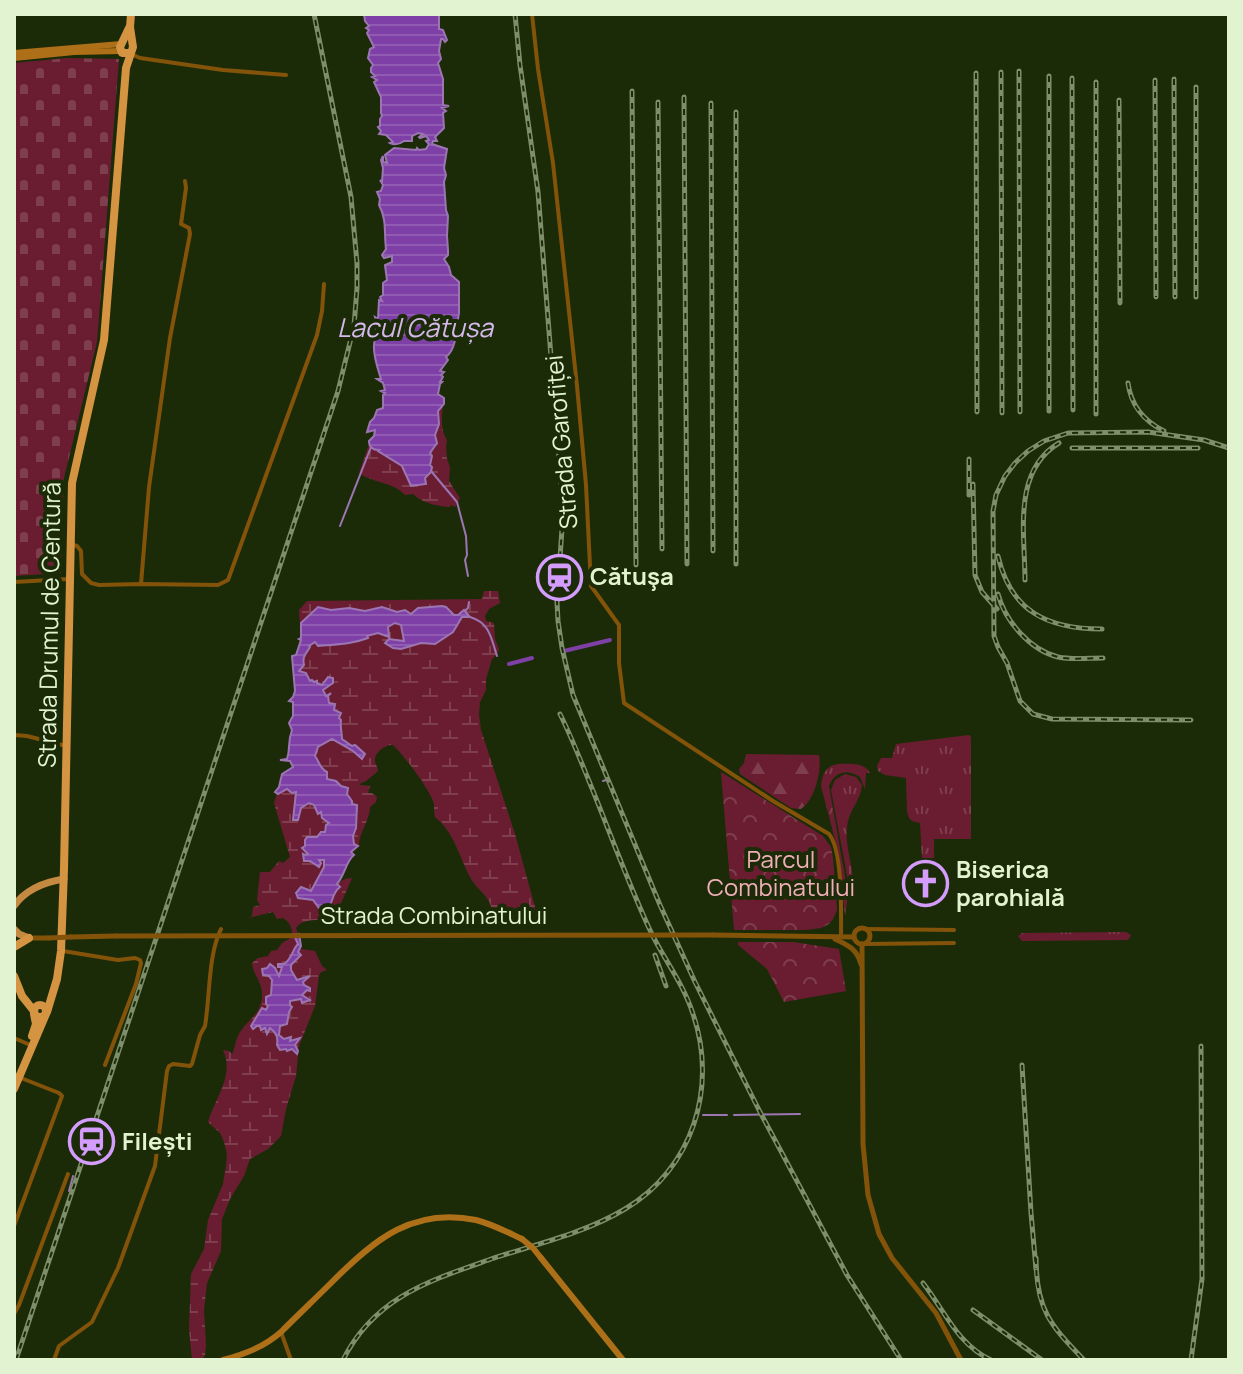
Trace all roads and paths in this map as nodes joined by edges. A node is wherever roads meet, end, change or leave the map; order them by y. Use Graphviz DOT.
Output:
graph roads {
  1 [pos="131,14"];
  2 [pos="532,14"];
  3 [pos="125,48"];
  4 [pos="14,55"];
  5 [pos="286,75"];
  6 [pos="185,181"];
  7 [pos="324,284"];
  8 [pos="70,544"];
  9 [pos="69,579"];
  10 [pos="14,582"];
  11 [pos="141,584"];
  12 [pos="14,735"];
  13 [pos="66,746"];
  14 [pos="64,879"];
  15 [pos="14,906"];
  16 [pos="14,929"];
  17 [pos="221,929"];
  18 [pos="865,929"];
  19 [pos="954,930"];
  20 [pos="830,937"];
  21 [pos="841,937"];
  22 [pos="854,937"];
  23 [pos="14,938"];
  24 [pos="29,938"];
  25 [pos="954,943"];
  26 [pos="863,944"];
  27 [pos="14,947"];
  28 [pos="61,951"];
  29 [pos="863,974"];
  30 [pos="14,976"];
  31 [pos="40,1010"];
  32 [pos="14,1038"];
  33 [pos="28,1044"];
  34 [pos="105,1065"];
  35 [pos="15,1075"];
  36 [pos="14,1089"];
  37 [pos="68,1174"];
  38 [pos="14,1226"];
  39 [pos="14,1314"];
  40 [pos="281,1332"];
  41 [pos="238,1358"];
  42 [pos="54,1360"];
  43 [pos="223,1360"];
  44 [pos="291,1360"];
  45 [pos="623,1360"];
  46 [pos="961,1360"];
  1 -- 3 [label="highway, Strada Drumul de Centură"];
  2 -- 21 [label="street, Strada Garofiței"];
  3 -- 4 [label="main road"];
  3 -- 5 [label="street"];
  3 -- 8 [label="highway, Strada Drumul de Centură"];
  6 -- 11 [label="street"];
  7 -- 11 [label="street"];
  8 -- 9 [label="highway, Strada Drumul de Centură"];
  8 -- 11 [label="street"];
  9 -- 10 [label="street"];
  9 -- 13 [label="highway, Strada Drumul de Centură"];
  12 -- 13 [label="street"];
  13 -- 14 [label="highway, Strada Drumul de Centură"];
  14 -- 15 [label="main road"];
  14 -- 28 [label="highway, Strada Drumul de Centură"];
  16 -- 24 [label="main road"];
  17 -- 42 [label="street"];
  18 -- 19 [label="street"];
  18 -- 22 [label="street"];
  18 -- 26 [label="street"];
  20 -- 21 [label="street, Strada Combinatului"];
  20 -- 24 [label="street, Strada Combinatului, bridge"];
  20 -- 29 [label="street"];
  21 -- 22 [label="street, Strada Combinatului"];
  22 -- 26 [label="street"];
  23 -- 24 [label="main road, Strada Combinatului"];
  24 -- 27 [label="highway"];
  25 -- 26 [label="street"];
  26 -- 29 [label="street"];
  28 -- 31 [label="highway, Strada Drumul de Centură"];
  28 -- 34 [label="street"];
  29 -- 46 [label="street"];
  30 -- 31 [label="highway"];
  31 -- 33 [label="highway, Strada Drumul de Centură"];
  31 -- 35 [label="highway"];
  32 -- 33 [label="street"];
  33 -- 35 [label="highway, Strada Drumul de Centură"];
  35 -- 36 [label="highway"];
  35 -- 38 [label="street"];
  37 -- 39 [label="street"];
  40 -- 41 [label="main road"];
  40 -- 44 [label="street"];
  40 -- 45 [label="main road, bridge"];
  41 -- 43 [label="main road"];
}
